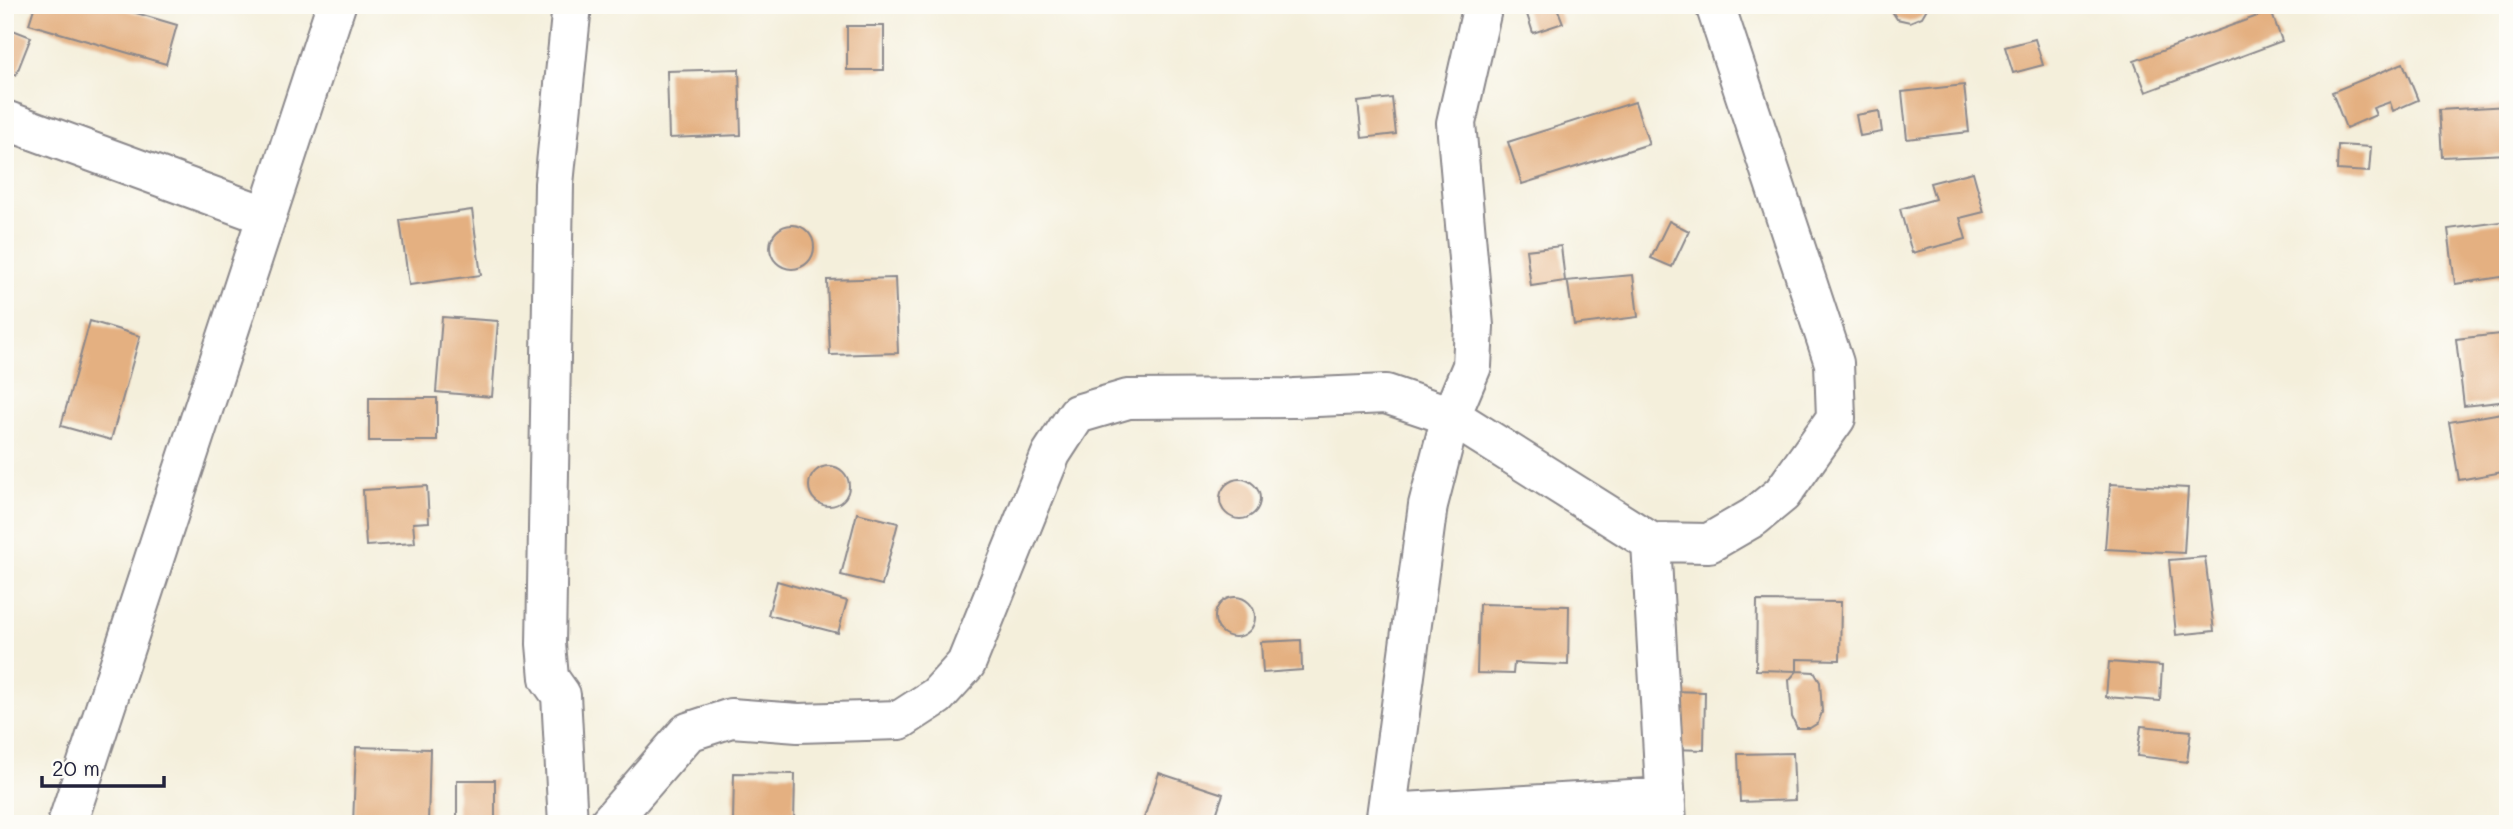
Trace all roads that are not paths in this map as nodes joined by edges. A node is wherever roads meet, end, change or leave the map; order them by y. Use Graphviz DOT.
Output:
graph roads {
  1 [pos="336,5"];
  2 [pos="572,5"];
  3 [pos="1483,5"];
  4 [pos="1716,5"];
  5 [pos="5,121"];
  6 [pos="267,216"];
  7 [pos="1451,416"];
  8 [pos="1651,542"];
  9 [pos="1666,810"];
  10 [pos="1386,818"];
  11 [pos="67,824"];
  12 [pos="568,824"];
  13 [pos="608,824"];
  1 -- 6 [label="street"];
  2 -- 12 [label="street"];
  3 -- 7 [label="street"];
  4 -- 8 [label="street"];
  5 -- 6 [label="street"];
  6 -- 11 [label="street"];
  7 -- 8 [label="street"];
  7 -- 10 [label="street"];
  7 -- 13 [label="street"];
  8 -- 9 [label="street"];
  9 -- 10 [label="street"];
}
